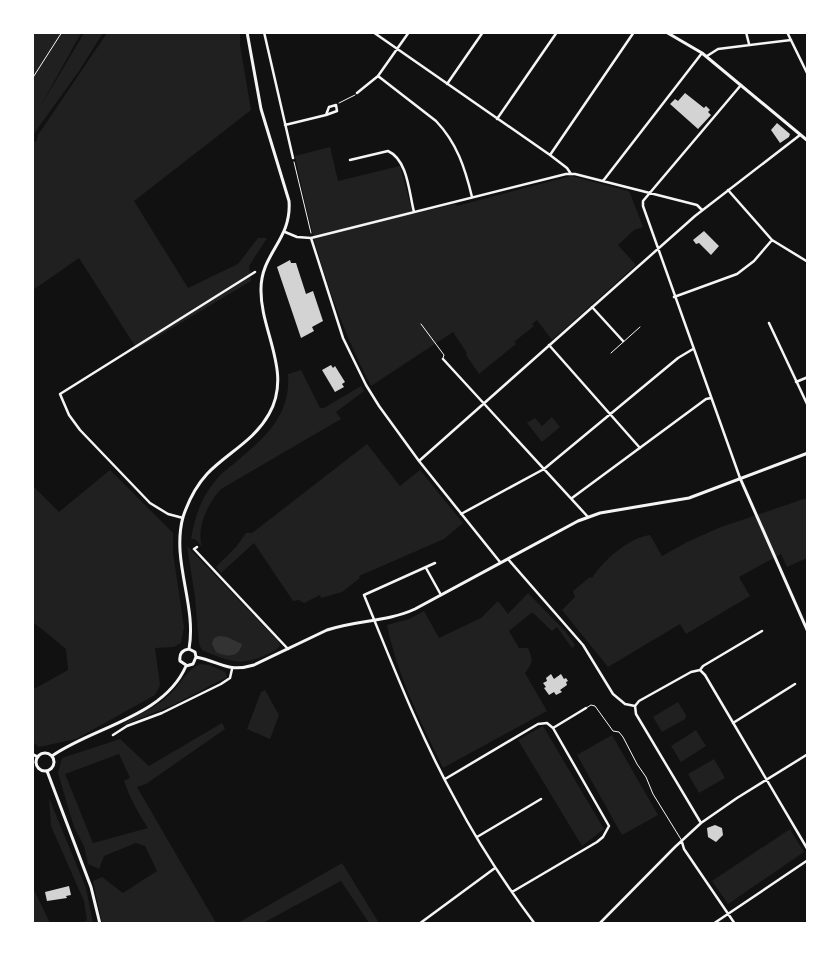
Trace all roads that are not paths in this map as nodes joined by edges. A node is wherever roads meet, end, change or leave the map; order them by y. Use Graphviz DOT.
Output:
graph roads {
  1 [pos="247,32"];
  2 [pos="264,32"];
  3 [pos="373,32"];
  4 [pos="409,32"];
  5 [pos="483,32"];
  6 [pos="557,32"];
  7 [pos="634,32"];
  8 [pos="666,32"];
  9 [pos="746,32"];
  10 [pos="787,32"];
  11 [pos="791,40"];
  12 [pos="749,44"];
  13 [pos="398,50"];
  14 [pos="702,53"];
  15 [pos="707,56"];
  16 [pos="806,69"];
  17 [pos="808,75"];
  18 [pos="378,76"];
  19 [pos="447,84"];
  20 [pos="741,85"];
  21 [pos="357,93"];
  22 [pos="326,115"];
  23 [pos="497,119"];
  24 [pos="286,125"];
  25 [pos="800,135"];
  26 [pos="807,140"];
  27 [pos="550,155"];
  28 [pos="293,158"];
  29 [pos="350,160"];
  30 [pos="571,174"];
  31 [pos="603,181"];
  32 [pos="728,190"];
  33 [pos="651,193"];
  34 [pos="472,197"];
  35 [pos="702,210"];
  36 [pos="414,212"];
  37 [pos="285,232"];
  38 [pos="311,238"];
  39 [pos="772,240"];
  40 [pos="657,249"];
  41 [pos="808,262"];
  42 [pos="255,272"];
  43 [pos="674,297"];
  44 [pos="592,307"];
  45 [pos="769,323"];
  46 [pos="420,324"];
  47 [pos="640,327"];
  48 [pos="623,342"];
  49 [pos="549,345"];
  50 [pos="693,348"];
  51 [pos="611,353"];
  52 [pos="443,359"];
  53 [pos="808,377"];
  54 [pos="796,382"];
  55 [pos="711,398"];
  56 [pos="484,403"];
  57 [pos="808,406"];
  58 [pos="610,414"];
  59 [pos="640,448"];
  60 [pos="808,453"];
  61 [pos="419,461"];
  62 [pos="544,469"];
  63 [pos="740,478"];
  64 [pos="572,498"];
  65 [pos="461,514"];
  66 [pos="588,517"];
  67 [pos="183,518"];
  68 [pos="197,547"];
  69 [pos="508,560"];
  70 [pos="435,563"];
  71 [pos="501,563"];
  72 [pos="426,568"];
  73 [pos="441,596"];
  74 [pos="374,620"];
  75 [pos="762,631"];
  76 [pos="808,632"];
  77 [pos="288,648"];
  78 [pos="189,649"];
  79 [pos="196,657"];
  80 [pos="186,666"];
  81 [pos="232,669"];
  82 [pos="700,670"];
  83 [pos="795,684"];
  84 [pos="635,706"];
  85 [pos="586,708"];
  86 [pos="733,723"];
  87 [pos="553,728"];
  88 [pos="113,735"];
  89 [pos="32,754"];
  90 [pos="808,754"];
  91 [pos="52,756"];
  92 [pos="38,757"];
  93 [pos="34,763"];
  94 [pos="47,771"];
  95 [pos="444,779"];
  96 [pos="766,779"];
  97 [pos="541,799"];
  98 [pos="701,823"];
  99 [pos="477,837"];
  100 [pos="682,842"];
  101 [pos="808,850"];
  102 [pos="808,860"];
  103 [pos="495,868"];
  104 [pos="512,892"];
  105 [pos="728,913"];
  106 [pos="100,924"];
  107 [pos="419,924"];
  108 [pos="535,924"];
  109 [pos="599,924"];
  110 [pos="713,924"];
  111 [pos="735,924"];
  1 -- 37 [label="street"];
  2 -- 24 [label="street"];
  3 -- 13 [label="street"];
  4 -- 13 [label="street"];
  5 -- 19 [label="street"];
  6 -- 23 [label="street"];
  7 -- 27 [label="street"];
  8 -- 14 [label="street"];
  9 -- 12 [label="street"];
  10 -- 11 [label="street"];
  11 -- 12 [label="street"];
  11 -- 16 [label="street"];
  12 -- 15 [label="street"];
  13 -- 18 [label="street"];
  13 -- 19 [label="street"];
  14 -- 15 [label="street"];
  14 -- 31 [label="street"];
  15 -- 20 [label="street"];
  16 -- 17 [label="street"];
  18 -- 21 [label="street"];
  18 -- 34 [label="street"];
  19 -- 23 [label="street"];
  20 -- 25 [label="street"];
  20 -- 33 [label="street"];
  22 -- 22 [label="street"];
  22 -- 24 [label="street"];
  23 -- 27 [label="street"];
  24 -- 28 [label="street"];
  25 -- 26 [label="street"];
  25 -- 32 [label="street"];
  27 -- 30 [label="street"];
  29 -- 36 [label="street"];
  30 -- 31 [label="street"];
  30 -- 34 [label="street"];
  31 -- 33 [label="street"];
  32 -- 35 [label="street"];
  32 -- 39 [label="street"];
  33 -- 35 [label="street"];
  33 -- 40 [label="street"];
  34 -- 36 [label="street"];
  35 -- 40 [label="street"];
  36 -- 38 [label="street"];
  37 -- 38 [label="street"];
  37 -- 67 [label="street"];
  38 -- 61 [label="street"];
  39 -- 41 [label="street"];
  39 -- 43 [label="street"];
  40 -- 43 [label="street"];
  40 -- 44 [label="street"];
  42 -- 67 [label="street"];
  43 -- 50 [label="street"];
  44 -- 48 [label="street"];
  44 -- 49 [label="street"];
  45 -- 54 [label="street"];
  46 -- 52 [label="lane"];
  47 -- 48 [label="lane"];
  48 -- 51 [label="lane"];
  49 -- 56 [label="street"];
  49 -- 58 [label="street"];
  50 -- 55 [label="street"];
  50 -- 58 [label="street"];
  52 -- 56 [label="street"];
  53 -- 54 [label="street"];
  54 -- 57 [label="street"];
  55 -- 59 [label="street"];
  55 -- 63 [label="street"];
  56 -- 61 [label="street"];
  56 -- 62 [label="street"];
  58 -- 59 [label="street"];
  58 -- 62 [label="street"];
  59 -- 64 [label="street"];
  60 -- 63 [label="street"];
  61 -- 65 [label="street"];
  62 -- 64 [label="street"];
  62 -- 65 [label="street"];
  63 -- 66 [label="street"];
  63 -- 76 [label="street"];
  64 -- 66 [label="street"];
  65 -- 71 [label="street"];
  66 -- 69 [label="street"];
  67 -- 78 [label="street"];
  68 -- 77 [label="street"];
  69 -- 71 [label="street"];
  69 -- 84 [label="street"];
  70 -- 72 [label="street"];
  71 -- 73 [label="street"];
  72 -- 73 [label="street"];
  72 -- 74 [label="street"];
  73 -- 74 [label="street"];
  74 -- 77 [label="street"];
  74 -- 95 [label="street"];
  75 -- 82 [label="street"];
  77 -- 81 [label="street"];
  78 -- 79 [label="street"];
  78 -- 80 [label="street"];
  79 -- 80 [label="street"];
  79 -- 81 [label="street"];
  80 -- 91 [label="street"];
  81 -- 88 [label="street"];
  82 -- 84 [label="street"];
  82 -- 86 [label="street"];
  83 -- 86 [label="street"];
  84 -- 98 [label="street"];
  85 -- 87 [label="street"];
  85 -- 100 [label="lane"];
  86 -- 96 [label="street"];
  87 -- 95 [label="street"];
  87 -- 104 [label="street"];
  89 -- 92 [label="street"];
  90 -- 96 [label="street"];
  91 -- 92 [label="street"];
  91 -- 94 [label="street"];
  92 -- 93 [label="street"];
  93 -- 94 [label="street"];
  94 -- 106 [label="street"];
  95 -- 99 [label="street"];
  96 -- 98 [label="street"];
  96 -- 101 [label="street"];
  97 -- 99 [label="street"];
  98 -- 100 [label="street"];
  99 -- 103 [label="street"];
  100 -- 105 [label="street"];
  100 -- 109 [label="street"];
  102 -- 105 [label="street"];
  103 -- 104 [label="street"];
  103 -- 107 [label="street"];
  104 -- 108 [label="street"];
  105 -- 110 [label="street"];
  105 -- 111 [label="street"];
}
